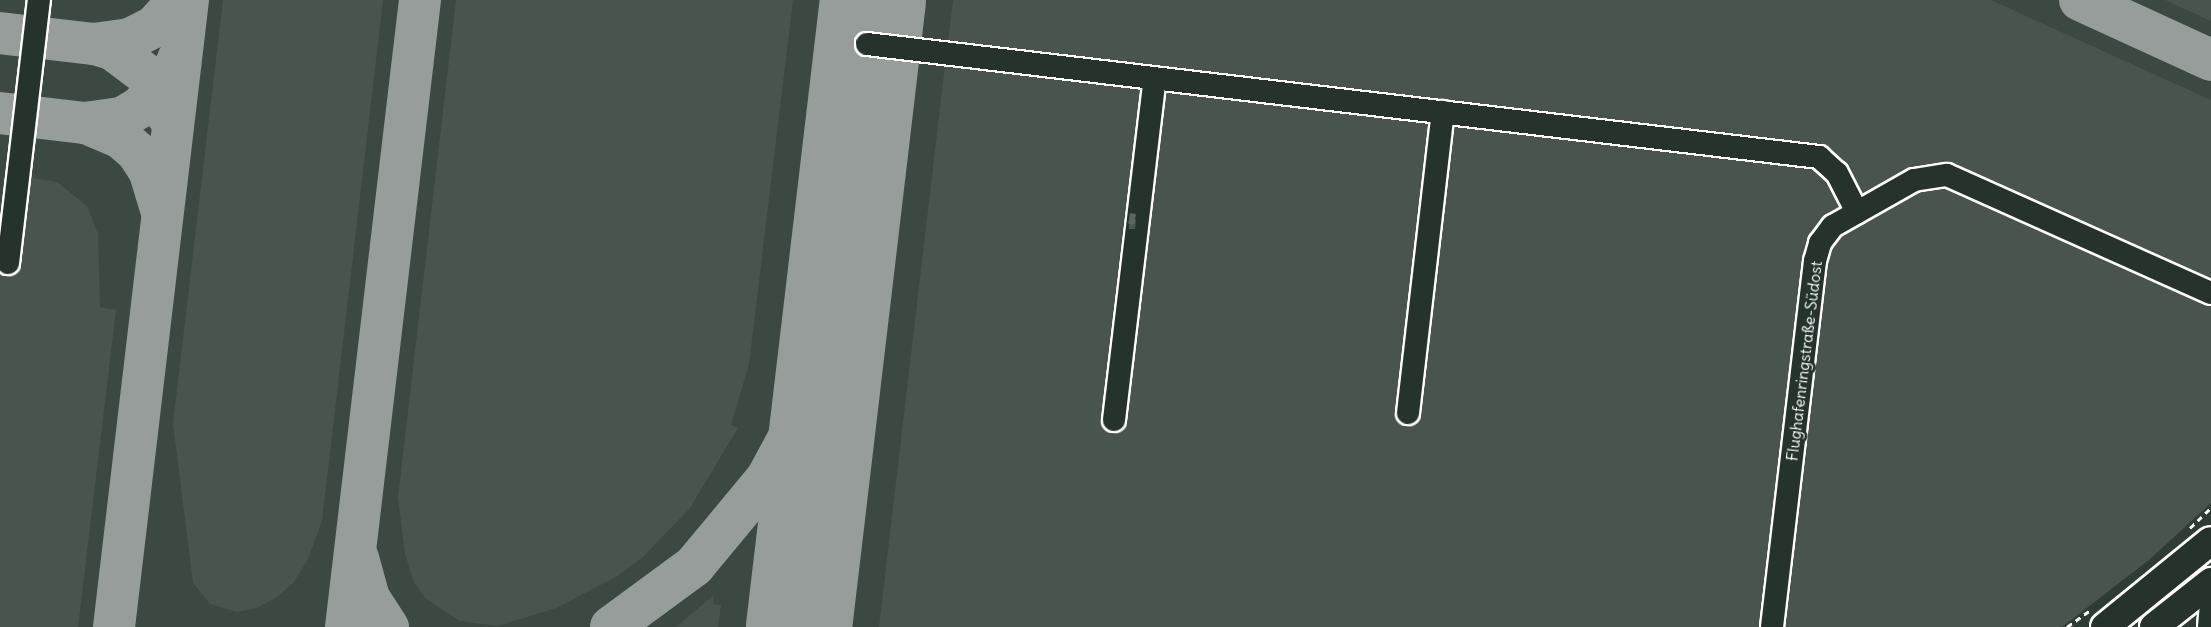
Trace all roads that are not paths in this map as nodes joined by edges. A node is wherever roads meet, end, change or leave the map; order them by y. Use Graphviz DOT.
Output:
graph roads {
  1 [pos="39,0"];
  2 [pos="867,44"];
  3 [pos="1155,78"];
  4 [pos="1443,112"];
  5 [pos="1857,212"];
  6 [pos="8,263"];
  7 [pos="2211,293"];
  8 [pos="1408,413"];
  9 [pos="1114,420"];
  10 [pos="2211,541"];
  11 [pos="2211,582"];
  12 [pos="2211,604"];
  13 [pos="1772,627"];
  14 [pos="2105,627"];
  15 [pos="2154,627"];
  16 [pos="2209,627"];
  1 -- 6 [label="lane"];
  2 -- 3 [label="lane"];
  3 -- 4 [label="lane"];
  3 -- 9 [label="lane"];
  4 -- 5 [label="lane"];
  4 -- 8 [label="lane"];
  5 -- 7 [label="lane, Flughafenringstraße-Südost"];
  5 -- 13 [label="lane, Flughafenringstraße-Südost"];
  10 -- 14 [label="main road"];
  11 -- 15 [label="main road"];
  12 -- 16 [label="lane"];
}
